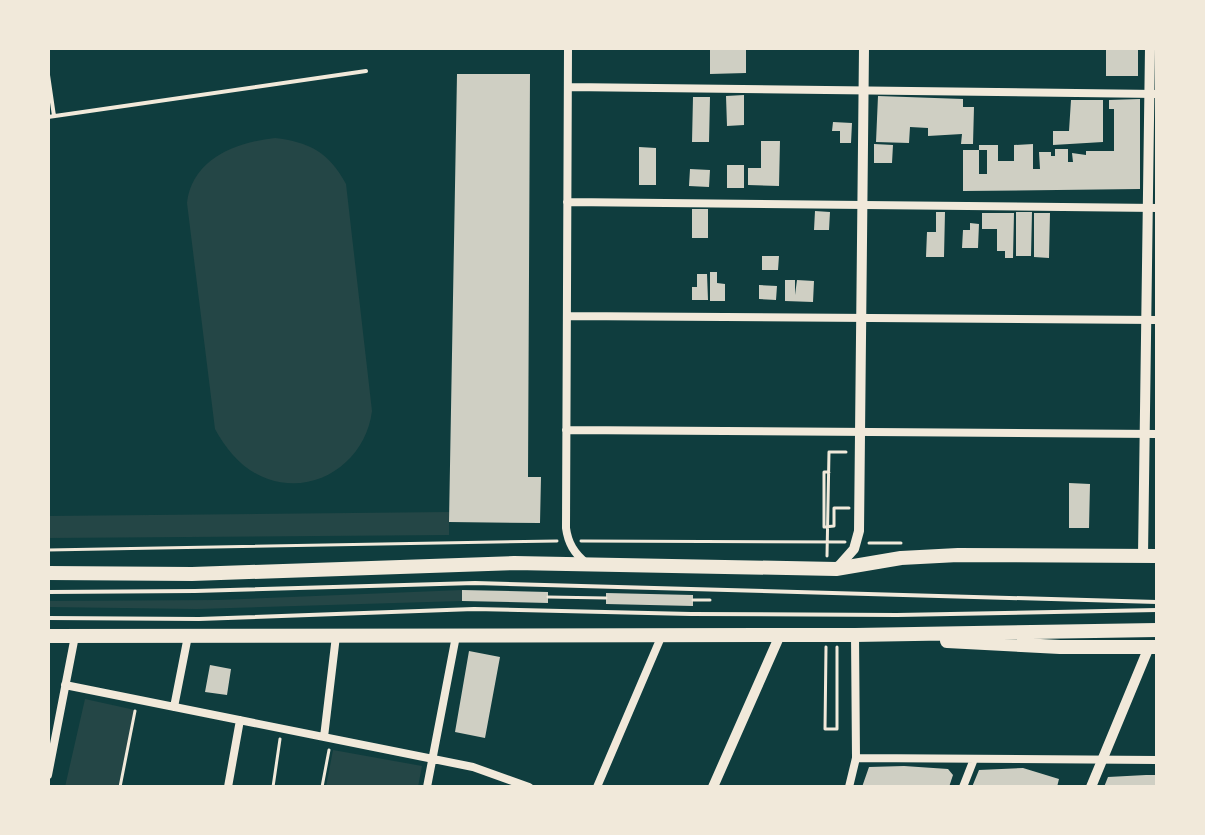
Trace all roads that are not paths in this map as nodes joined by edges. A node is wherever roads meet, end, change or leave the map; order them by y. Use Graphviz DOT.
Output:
graph roads {
  1 [pos="568,48"];
  2 [pos="864,48"];
  3 [pos="1150,48"];
  4 [pos="366,71"];
  5 [pos="48,75"];
  6 [pos="568,87"];
  7 [pos="863,91"];
  8 [pos="1153,94"];
  9 [pos="51,116"];
  10 [pos="567,202"];
  11 [pos="862,205"];
  12 [pos="1152,208"];
  13 [pos="567,316"];
  14 [pos="861,318"];
  15 [pos="1152,320"];
  16 [pos="566,430"];
  17 [pos="860,432"];
  18 [pos="1151,434"];
  19 [pos="1150,556"];
  20 [pos="587,564"];
  21 [pos="836,569"];
  22 [pos="48,573"];
  23 [pos="48,592"];
  24 [pos="1157,602"];
  25 [pos="1157,610"];
  26 [pos="48,618"];
  27 [pos="1157,630"];
  28 [pos="662,635"];
  29 [pos="780,635"];
  30 [pos="855,635"];
  31 [pos="48,636"];
  32 [pos="75,636"];
  33 [pos="188,636"];
  34 [pos="336,636"];
  35 [pos="456,636"];
  36 [pos="1153,647"];
  37 [pos="65,685"];
  38 [pos="174,707"];
  39 [pos="240,720"];
  40 [pos="328,738"];
  41 [pos="856,758"];
  42 [pos="433,759"];
  43 [pos="974,759"];
  44 [pos="1102,760"];
  45 [pos="1157,760"];
  46 [pos="48,775"];
  47 [pos="228,787"];
  48 [pos="427,787"];
  49 [pos="529,787"];
  50 [pos="597,787"];
  51 [pos="713,787"];
  52 [pos="849,787"];
  53 [pos="963,787"];
  54 [pos="1091,787"];
  1 -- 6 [label="street"];
  2 -- 7 [label="street"];
  3 -- 8 [label="street"];
  4 -- 9 [label="lane"];
  5 -- 9 [label="lane"];
  6 -- 7 [label="street"];
  6 -- 10 [label="street"];
  7 -- 8 [label="street"];
  7 -- 11 [label="street"];
  8 -- 12 [label="street"];
  10 -- 11 [label="street"];
  10 -- 13 [label="street"];
  11 -- 12 [label="street"];
  11 -- 14 [label="street"];
  12 -- 15 [label="street"];
  13 -- 14 [label="street"];
  13 -- 16 [label="street"];
  14 -- 15 [label="street"];
  14 -- 17 [label="street"];
  15 -- 18 [label="street"];
  16 -- 17 [label="street"];
  16 -- 20 [label="street"];
  17 -- 18 [label="street"];
  17 -- 21 [label="street"];
  18 -- 19 [label="street"];
  19 -- 21 [label="highway"];
  20 -- 21 [label="highway"];
  20 -- 22 [label="highway"];
  23 -- 24 [label="lane"];
  25 -- 26 [label="lane"];
  27 -- 30 [label="highway"];
  28 -- 29 [label="highway"];
  28 -- 35 [label="highway"];
  28 -- 50 [label="street"];
  29 -- 30 [label="highway"];
  29 -- 51 [label="street"];
  30 -- 36 [label="highway"];
  30 -- 41 [label="street"];
  31 -- 32 [label="highway"];
  32 -- 33 [label="highway"];
  32 -- 37 [label="street"];
  33 -- 34 [label="highway"];
  33 -- 38 [label="street"];
  34 -- 35 [label="highway"];
  34 -- 40 [label="street"];
  35 -- 42 [label="street"];
  36 -- 44 [label="street"];
  37 -- 38 [label="street"];
  37 -- 46 [label="street"];
  38 -- 39 [label="street"];
  39 -- 40 [label="street"];
  39 -- 47 [label="street"];
  40 -- 42 [label="street"];
  41 -- 43 [label="street"];
  41 -- 52 [label="street"];
  42 -- 48 [label="street"];
  42 -- 49 [label="street"];
  43 -- 44 [label="street"];
  43 -- 53 [label="street"];
  44 -- 45 [label="street"];
  44 -- 54 [label="street"];
}
